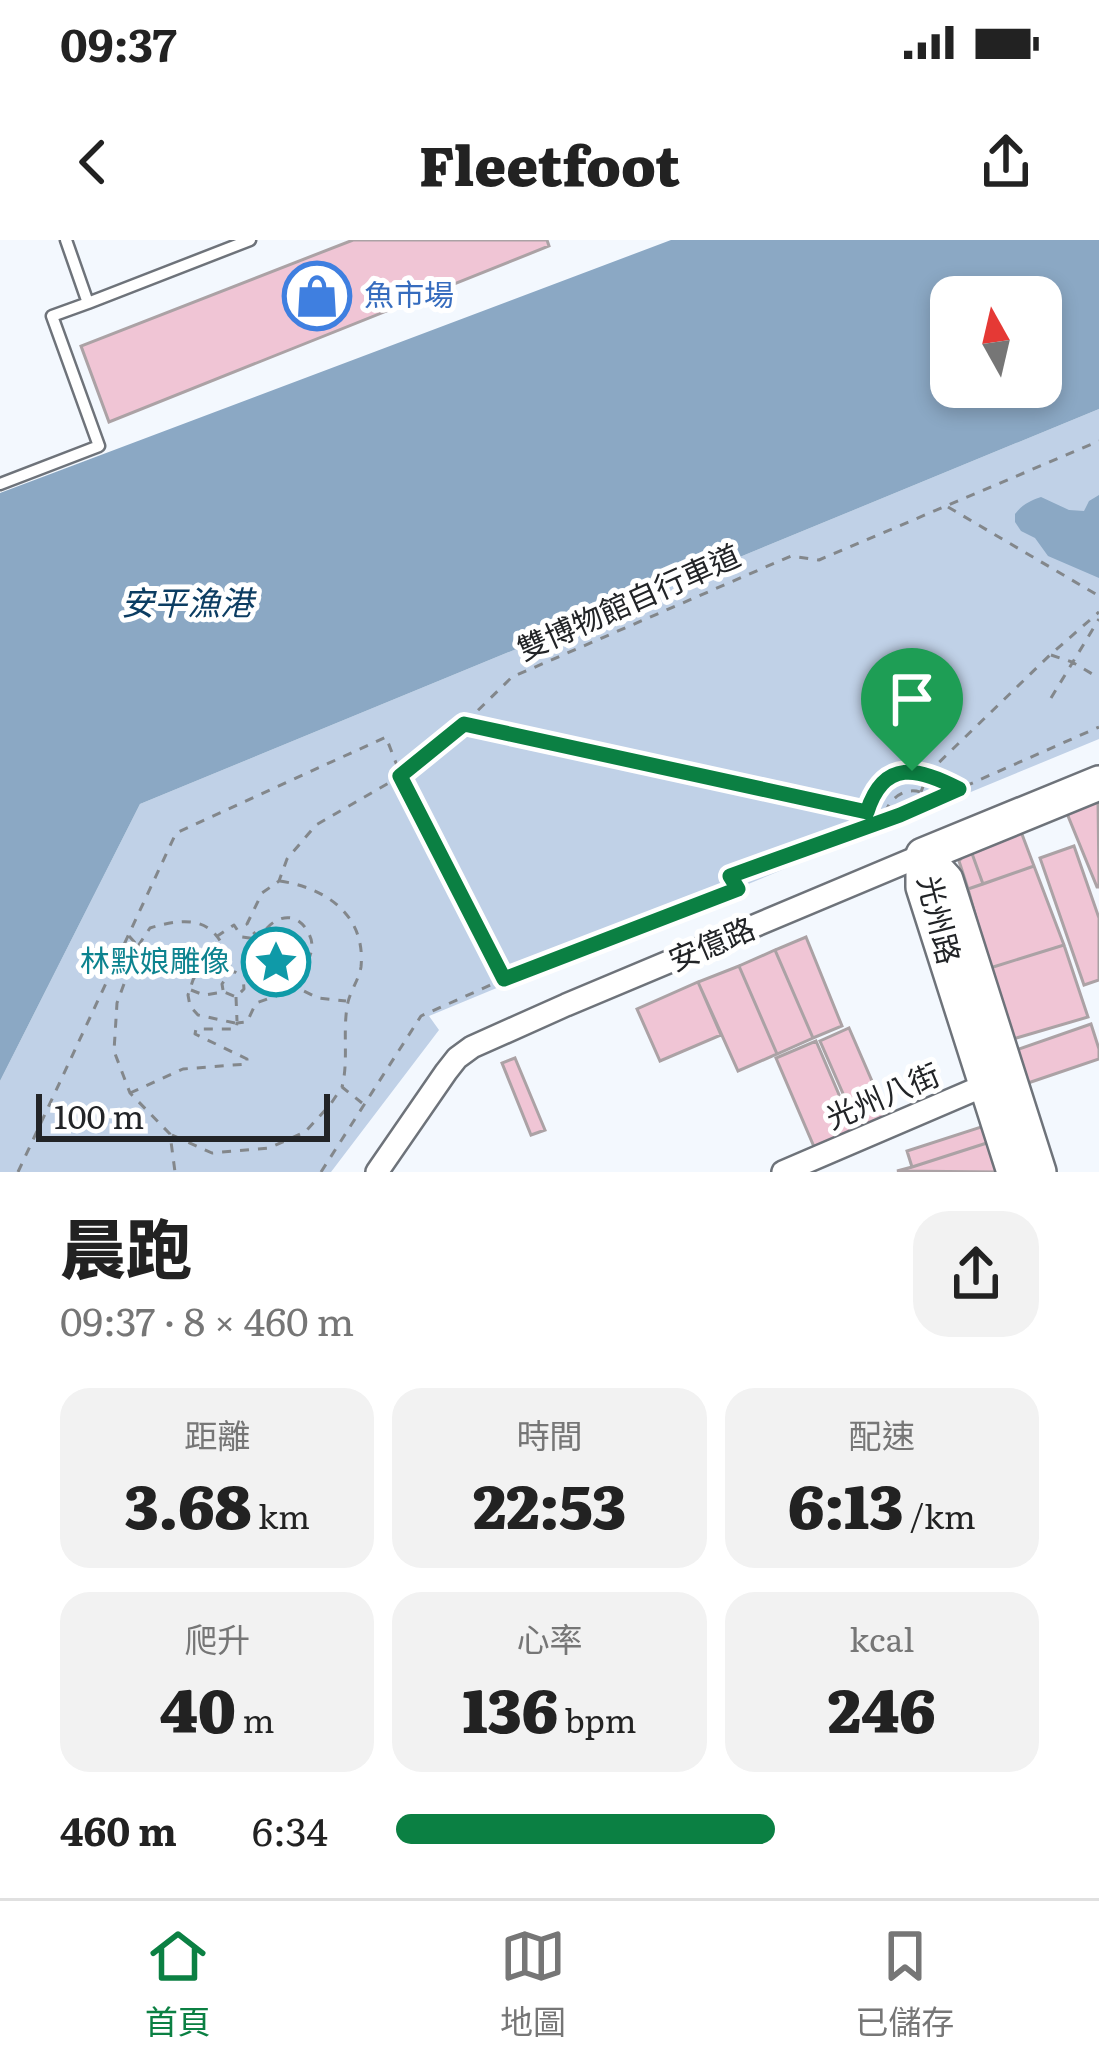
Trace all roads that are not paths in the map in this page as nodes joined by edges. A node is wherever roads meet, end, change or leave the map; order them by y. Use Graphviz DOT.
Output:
graph roads {
  1 [pos="66,240"];
  2 [pos="250,240"];
  3 [pos="88,303"];
  4 [pos="0,484"];
  5 [pos="1099,783"];
  6 [pos="923,855"];
  7 [pos="996,1081"];
  8 [pos="796,1169"];
  9 [pos="377,1172"];
  10 [pos="1014,1172"];
  11 [pos="1039,1172"];
  1 -- 3 [label="lane"];
  2 -- 3 [label="lane"];
  3 -- 4 [label="lane"];
  5 -- 6 [label="street, 安億路"];
  6 -- 7 [label="street, 光州路"];
  6 -- 9 [label="street, 安億路"];
  7 -- 8 [label="street, 光州八街"];
  7 -- 10 [label="street, 光州路"];
  7 -- 11 [label="street, 光州路"];
}
